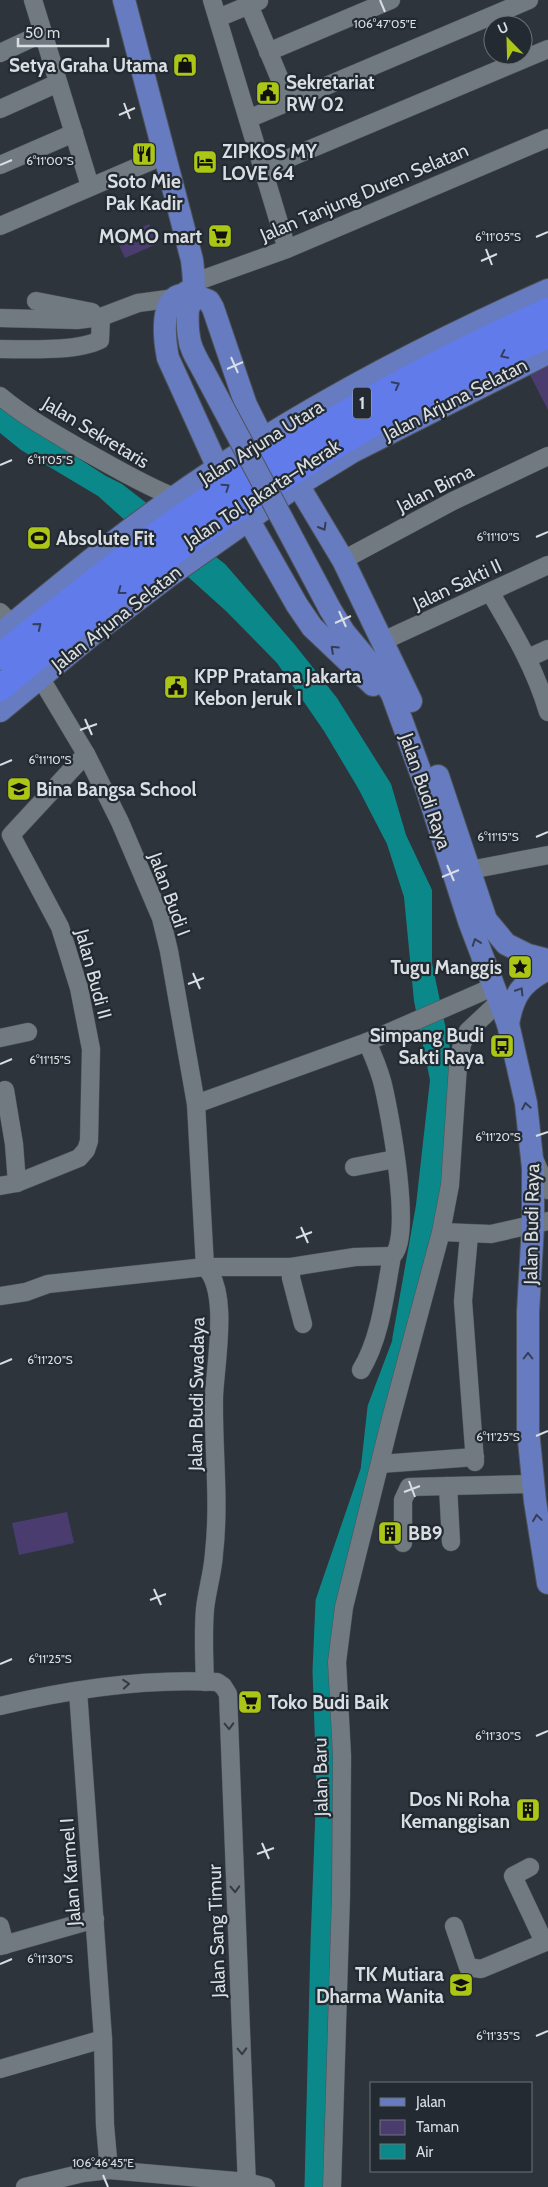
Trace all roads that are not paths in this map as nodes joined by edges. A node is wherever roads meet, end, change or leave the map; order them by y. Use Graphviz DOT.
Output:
graph roads {
  1 [pos="33,0"];
  2 [pos="124,0"];
  3 [pos="212,0"];
  4 [pos="391,0"];
  5 [pos="529,0"];
  6 [pos="255,2"];
  7 [pos="218,18"];
  8 [pos="43,33"];
  9 [pos="548,49"];
  10 [pos="268,52"];
  11 [pos="0,53"];
  12 [pos="58,83"];
  13 [pos="289,101"];
  14 [pos="0,109"];
  15 [pos="248,119"];
  16 [pos="74,133"];
  17 [pos="548,138"];
  18 [pos="165,155"];
  19 [pos="0,165"];
  20 [pos="263,169"];
  21 [pos="90,186"];
  22 [pos="0,226"];
  23 [pos="287,248"];
  24 [pos="548,290"];
  25 [pos="188,295"];
  26 [pos="36,301"];
  27 [pos="548,311"];
  28 [pos="0,318"];
  29 [pos="101,318"];
  30 [pos="548,335"];
  31 [pos="0,348"];
  32 [pos="548,353"];
  33 [pos="0,396"];
  34 [pos="263,439"];
  35 [pos="548,456"];
  36 [pos="218,468"];
  37 [pos="298,485"];
  38 [pos="189,517"];
  39 [pos="248,519"];
  40 [pos="125,544"];
  41 [pos="342,560"];
  42 [pos="548,564"];
  43 [pos="164,569"];
  44 [pos="490,592"];
  45 [pos="4,623"];
  46 [pos="383,641"];
  47 [pos="548,649"];
  48 [pos="0,657"];
  49 [pos="528,658"];
  50 [pos="40,676"];
  51 [pos="0,688"];
  52 [pos="402,699"];
  53 [pos="0,711"];
  54 [pos="548,712"];
  55 [pos="86,754"];
  56 [pos="5,841"];
  57 [pos="548,855"];
  58 [pos="470,870"];
  59 [pos="548,960"];
  60 [pos="548,969"];
  61 [pos="496,994"];
  62 [pos="508,1024"];
  63 [pos="28,1032"];
  64 [pos="0,1038"];
  65 [pos="367,1042"];
  66 [pos="5,1090"];
  67 [pos="196,1104"];
  68 [pos="532,1154"];
  69 [pos="395,1159"];
  70 [pos="354,1167"];
  71 [pos="8,1184"];
  72 [pos="548,1190"];
  73 [pos="540,1223"];
  74 [pos="441,1232"];
  75 [pos="469,1235"];
  76 [pos="392,1256"];
  77 [pos="205,1267"];
  78 [pos="290,1267"];
  79 [pos="0,1296"];
  80 [pos="303,1324"];
  81 [pos="361,1370"];
  82 [pos="380,1464"];
  83 [pos="533,1484"];
  84 [pos="448,1486"];
  85 [pos="402,1542"];
  86 [pos="451,1542"];
  87 [pos="548,1579"];
  88 [pos="211,1682"];
  89 [pos="78,1691"];
  90 [pos="0,1706"];
  91 [pos="530,1867"];
  92 [pos="95,1919"];
  93 [pos="0,1926"];
  94 [pos="454,1926"];
  95 [pos="546,1941"];
  96 [pos="2,1946"];
  97 [pos="103,2040"];
  98 [pos="0,2069"];
  99 [pos="109,2170"];
  100 [pos="247,2185"];
  101 [pos="25,2187"];
  102 [pos="266,2187"];
  103 [pos="332,2187"];
  1 -- 8 [label="street"];
  2 -- 18 [label="main road"];
  3 -- 7 [label="street"];
  4 -- 10 [label="street"];
  5 -- 13 [label="street"];
  6 -- 7 [label="street"];
  6 -- 10 [label="street"];
  7 -- 15 [label="street"];
  8 -- 11 [label="street"];
  8 -- 12 [label="street"];
  9 -- 20 [label="street"];
  10 -- 13 [label="street"];
  12 -- 14 [label="street"];
  12 -- 16 [label="street"];
  13 -- 15 [label="street"];
  15 -- 20 [label="street"];
  16 -- 19 [label="street"];
  16 -- 21 [label="street"];
  17 -- 23 [label="street, Jalan Tanjung Duren Selatan"];
  18 -- 21 [label="street"];
  18 -- 25 [label="main road"];
  20 -- 23 [label="street"];
  21 -- 22 [label="street"];
  23 -- 25 [label="street, Jalan Tanjung Duren Selatan"];
  24 -- 34 [label="main road, Jalan Arjuna Utara"];
  25 -- 29 [label="street"];
  25 -- 34 [label="main road"];
  25 -- 36 [label="main road"];
  25 -- 52 [label="main road, bridge"];
  26 -- 29 [label="street"];
  38 -- 27 [label="highway, Jalan Tol Jakarta–Merak / 1, one-way"];
  28 -- 29 [label="street"];
  29 -- 31 [label="street"];
  30 -- 38 [label="highway, Jalan Tol Jakarta–Merak / 1, one-way"];
  32 -- 37 [label="main road, Jalan Arjuna Selatan"];
  33 -- 38 [label="street, Jalan Sekretaris"];
  34 -- 36 [label="main road, Jalan Arjuna Utara"];
  35 -- 41 [label="street, Jalan Bima"];
  36 -- 38 [label="main road, Jalan Arjuna Utara"];
  37 -- 39 [label="main road, Jalan Arjuna Selatan"];
  37 -- 41 [label="main road, Jalan Budi Raya, one-way"];
  38 -- 39 [label="main road, Jalan Arjuna Selatan"];
  38 -- 40 [label="highway, Jalan Tol Jakarta–Merak / 1"];
  38 -- 43 [label="highway, Jalan Tol Jakarta–Merak / 1"];
  52 -- 39 [label="main road, Jalan Budi Raya, one-way"];
  40 -- 45 [label="main road"];
  48 -- 40 [label="highway, Jalan Tol Jakarta–Merak / 1, one-way"];
  41 -- 46 [label="main road, Jalan Budi Raya"];
  42 -- 44 [label="street, Jalan Sakti II"];
  43 -- 50 [label="main road, Jalan Arjuna Selatan"];
  43 -- 51 [label="highway, Jalan Tol Jakarta–Merak / 1, one-way"];
  44 -- 46 [label="street, Jalan Sakti II"];
  44 -- 49 [label="street"];
  46 -- 52 [label="main road, Jalan Budi Raya"];
  47 -- 49 [label="street"];
  49 -- 54 [label="street"];
  50 -- 53 [label="main road, Jalan Arjuna Selatan"];
  50 -- 55 [label="street, Jalan Budi I"];
  52 -- 58 [label="main road, Jalan Budi Raya"];
  61 -- 52 [label="main road, Jalan Budi Raya, one-way"];
  55 -- 56 [label="street, Jalan Budi II"];
  55 -- 67 [label="street, Jalan Budi I"];
  56 -- 71 [label="street, Jalan Budi II"];
  57 -- 58 [label="street"];
  58 -- 59 [label="main road, Jalan Budi Raya"];
  62 -- 60 [label="main road, one-way"];
  61 -- 62 [label="main road, Jalan Budi Raya"];
  61 -- 65 [label="street"];
  61 -- 74 [label="street, Jalan Baru"];
  68 -- 62 [label="main road, Jalan Budi Raya, one-way"];
  63 -- 64 [label="street"];
  65 -- 67 [label="street"];
  65 -- 69 [label="street"];
  66 -- 71 [label="street"];
  67 -- 77 [label="street, Jalan Budi I"];
  68 -- 72 [label="street"];
  68 -- 73 [label="main road, Jalan Budi Raya"];
  69 -- 70 [label="street"];
  69 -- 76 [label="street"];
  73 -- 75 [label="street"];
  83 -- 73 [label="main road, Jalan Budi Raya, one-way"];
  74 -- 75 [label="street"];
  74 -- 82 [label="street, Jalan Baru"];
  75 -- 82 [label="street"];
  76 -- 78 [label="street"];
  76 -- 81 [label="street"];
  77 -- 78 [label="street"];
  77 -- 79 [label="street"];
  77 -- 88 [label="street, Jalan Budi Swadaya"];
  78 -- 80 [label="street"];
  82 -- 103 [label="street, Jalan Baru"];
  83 -- 84 [label="street"];
  87 -- 83 [label="main road, Jalan Budi Raya, one-way"];
  84 -- 85 [label="street"];
  84 -- 86 [label="street"];
  89 -- 88 [label="street, one-way"];
  88 -- 100 [label="street, Jalan Sang Timur, one-way"];
  89 -- 90 [label="street"];
  89 -- 92 [label="street, Jalan Karmel I"];
  91 -- 95 [label="street"];
  92 -- 96 [label="street"];
  92 -- 97 [label="street, Jalan Karmel I"];
  93 -- 96 [label="street"];
  94 -- 95 [label="street"];
  97 -- 98 [label="street"];
  97 -- 99 [label="street, Jalan Karmel I"];
  99 -- 100 [label="street"];
  99 -- 101 [label="street"];
  100 -- 102 [label="street"];
}
